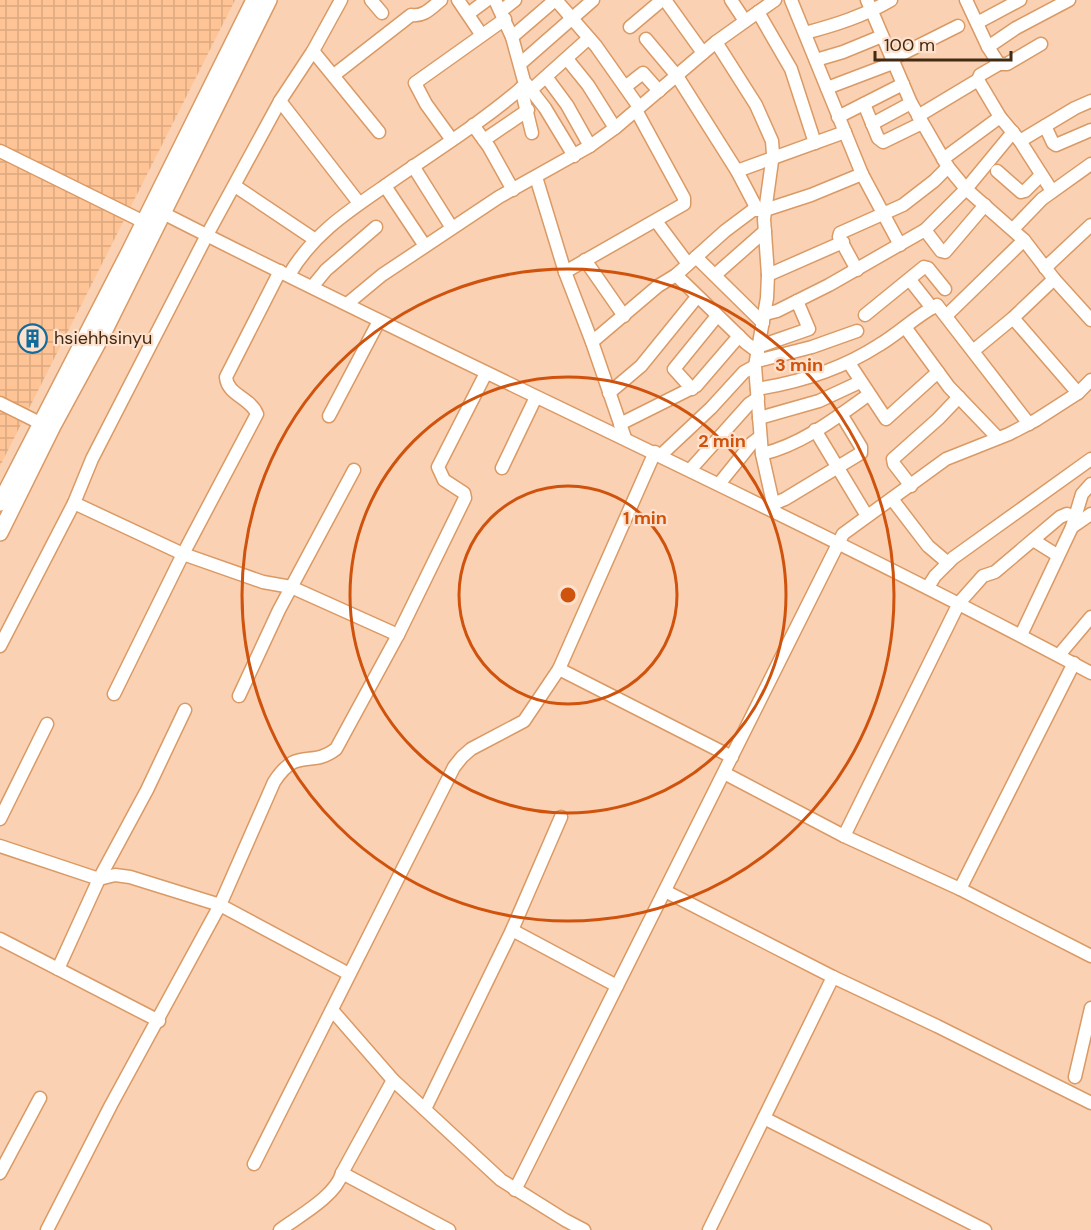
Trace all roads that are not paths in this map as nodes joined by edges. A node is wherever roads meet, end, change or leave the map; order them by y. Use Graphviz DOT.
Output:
graph roads {
  1 [pos="254,0"];
  2 [pos="269,0"];
  3 [pos="341,0"];
  4 [pos="371,0"];
  5 [pos="441,0"];
  6 [pos="458,0"];
  7 [pos="487,0"];
  8 [pos="515,0"];
  9 [pos="555,0"];
  10 [pos="593,0"];
  11 [pos="664,0"];
  12 [pos="731,0"];
  13 [pos="775,0"];
  14 [pos="790,0"];
  15 [pos="891,0"];
  16 [pos="966,0"];
  17 [pos="1020,0"];
  18 [pos="1069,0"];
  19 [pos="870,5"];
  20 [pos="500,10"];
  21 [pos="758,12"];
  22 [pos="382,13"];
  23 [pos="468,14"];
  24 [pos="572,18"];
  25 [pos="745,21"];
  26 [pos="976,23"];
  27 [pos="958,26"];
  28 [pos="630,27"];
  29 [pos="805,33"];
  30 [pos="481,34"];
  31 [pos="512,36"];
  32 [pos="882,36"];
  33 [pos="589,39"];
  34 [pos="646,39"];
  35 [pos="716,42"];
  36 [pos="1041,44"];
  37 [pos="988,46"];
  38 [pos="313,51"];
  39 [pos="703,53"];
  40 [pos="567,59"];
  41 [pos="816,60"];
  42 [pos="892,61"];
  43 [pos="520,64"];
  44 [pos="999,64"];
  45 [pos="334,75"];
  46 [pos="677,76"];
  47 [pos="546,78"];
  48 [pos="978,80"];
  49 [pos="903,84"];
  50 [pos="526,87"];
  51 [pos="625,87"];
  52 [pos="827,88"];
  53 [pos="659,91"];
  54 [pos="280,101"];
  55 [pos="1091,101"];
  56 [pos="911,103"];
  57 [pos="864,104"];
  58 [pos="638,108"];
  59 [pos="528,110"];
  60 [pos="838,117"];
  61 [pos="1000,117"];
  62 [pos="920,120"];
  63 [pos="872,124"];
  64 [pos="473,125"];
  65 [pos="1045,126"];
  66 [pos="615,128"];
  67 [pos="1091,130"];
  68 [pos="380,132"];
  69 [pos="845,132"];
  70 [pos="532,133"];
  71 [pos="1017,136"];
  72 [pos="452,140"];
  73 [pos="484,140"];
  74 [pos="815,143"];
  75 [pos="590,146"];
  76 [pos="0,151"];
  77 [pos="574,156"];
  78 [pos="772,158"];
  79 [pos="946,163"];
  80 [pos="1091,164"];
  81 [pos="413,166"];
  82 [pos="737,171"];
  83 [pos="997,171"];
  84 [pos="862,174"];
  85 [pos="1041,175"];
  86 [pos="536,177"];
  87 [pos="235,186"];
  88 [pos="385,186"];
  89 [pos="966,189"];
  90 [pos="513,190"];
  91 [pos="1052,191"];
  92 [pos="359,203"];
  93 [pos="986,205"];
  94 [pos="761,209"];
  95 [pos="157,210"];
  96 [pos="884,214"];
  97 [pos="656,221"];
  98 [pos="144,222"];
  99 [pos="1091,225"];
  100 [pos="376,227"];
  101 [pos="452,228"];
  102 [pos="1013,229"];
  103 [pos="925,230"];
  104 [pos="765,231"];
  105 [pos="207,236"];
  106 [pos="314,239"];
  107 [pos="1024,240"];
  108 [pos="843,242"];
  109 [pos="900,245"];
  110 [pos="425,246"];
  111 [pos="585,260"];
  112 [pos="692,260"];
  113 [pos="1045,268"];
  114 [pos="857,270"];
  115 [pos="565,272"];
  116 [pos="284,273"];
  117 [pos="676,275"];
  118 [pos="715,275"];
  119 [pos="768,275"];
  120 [pos="1054,279"];
  121 [pos="910,280"];
  122 [pos="312,287"];
  123 [pos="945,289"];
  124 [pos="697,297"];
  125 [pos="797,301"];
  126 [pos="347,304"];
  127 [pos="932,308"];
  128 [pos="865,315"];
  129 [pos="624,316"];
  130 [pos="717,316"];
  131 [pos="946,316"];
  132 [pos="764,318"];
  133 [pos="1013,318"];
  134 [pos="1091,320"];
  135 [pos="379,321"];
  136 [pos="905,327"];
  137 [pos="857,331"];
  138 [pos="739,336"];
  139 [pos="592,342"];
  140 [pos="973,351"];
  141 [pos="758,356"];
  142 [pos="849,363"];
  143 [pos="938,372"];
  144 [pos="486,373"];
  145 [pos="1091,380"];
  146 [pos="860,382"];
  147 [pos="692,389"];
  148 [pos="609,393"];
  149 [pos="1078,393"];
  150 [pos="757,394"];
  151 [pos="868,395"];
  152 [pos="536,397"];
  153 [pos="959,397"];
  154 [pos="0,403"];
  155 [pos="841,414"];
  156 [pos="329,416"];
  157 [pos="759,418"];
  158 [pos="40,423"];
  159 [pos="620,424"];
  160 [pos="1029,424"];
  161 [pos="815,430"];
  162 [pos="760,437"];
  163 [pos="625,438"];
  164 [pos="998,438"];
  165 [pos="658,454"];
  166 [pos="762,454"];
  167 [pos="1089,460"];
  168 [pos="837,467"];
  169 [pos="502,468"];
  170 [pos="354,470"];
  171 [pos="690,470"];
  172 [pos="719,484"];
  173 [pos="911,486"];
  174 [pos="1090,486"];
  175 [pos="892,499"];
  176 [pos="0,503"];
  177 [pos="74,503"];
  178 [pos="774,508"];
  179 [pos="1091,514"];
  180 [pos="867,516"];
  181 [pos="1074,522"];
  182 [pos="0,533"];
  183 [pos="1033,540"];
  184 [pos="838,544"];
  185 [pos="183,554"];
  186 [pos="1058,555"];
  187 [pos="948,563"];
  188 [pos="291,587"];
  189 [pos="928,587"];
  190 [pos="959,603"];
  191 [pos="1091,617"];
  192 [pos="398,635"];
  193 [pos="1021,635"];
  194 [pos="0,646"];
  195 [pos="1059,655"];
  196 [pos="1074,663"];
  197 [pos="559,669"];
  198 [pos="1091,673"];
  199 [pos="114,694"];
  200 [pos="239,696"];
  201 [pos="185,710"];
  202 [pos="47,724"];
  203 [pos="732,757"];
  204 [pos="724,772"];
  205 [pos="561,818"];
  206 [pos="0,819"];
  207 [pos="844,836"];
  208 [pos="0,846"];
  209 [pos="99,879"];
  210 [pos="960,889"];
  211 [pos="665,891"];
  212 [pos="220,905"];
  213 [pos="512,930"];
  214 [pos="0,939"];
  215 [pos="1091,956"];
  216 [pos="58,969"];
  217 [pos="349,974"];
  218 [pos="833,977"];
  219 [pos="617,986"];
  220 [pos="1091,1008"];
  221 [pos="332,1010"];
  222 [pos="159,1020"];
  223 [pos="1075,1077"];
  224 [pos="393,1080"];
  225 [pos="40,1098"];
  226 [pos="1091,1102"];
  227 [pos="425,1108"];
  228 [pos="764,1118"];
  229 [pos="254,1164"];
  230 [pos="0,1173"];
  231 [pos="342,1173"];
  232 [pos="515,1190"];
  233 [pos="47,1230"];
  234 [pos="280,1230"];
  235 [pos="449,1230"];
  236 [pos="584,1230"];
  237 [pos="709,1230"];
  238 [pos="985,1230"];
  1 -- 95 [label="main road"];
  2 -- 95 [label="main road"];
  3 -- 38 [label="street"];
  4 -- 22 [label="street"];
  5 -- 45 [label="street"];
  6 -- 23 [label="street"];
  7 -- 23 [label="street"];
  8 -- 20 [label="street"];
  9 -- 24 [label="street"];
  9 -- 31 [label="street"];
  10 -- 24 [label="street"];
  11 -- 28 [label="street"];
  11 -- 39 [label="street"];
  12 -- 25 [label="street"];
  13 -- 21 [label="street"];
  14 -- 29 [label="street"];
  15 -- 19 [label="street"];
  16 -- 26 [label="street"];
  17 -- 26 [label="street"];
  18 -- 37 [label="street"];
  19 -- 29 [label="street"];
  19 -- 32 [label="street"];
  20 -- 30 [label="street"];
  20 -- 31 [label="street"];
  21 -- 25 [label="street"];
  21 -- 74 [label="street"];
  23 -- 30 [label="street"];
  24 -- 33 [label="street"];
  24 -- 43 [label="street"];
  25 -- 35 [label="street"];
  26 -- 37 [label="street"];
  27 -- 42 [label="street"];
  29 -- 41 [label="street"];
  30 -- 72 [label="street"];
  31 -- 43 [label="street"];
  32 -- 41 [label="street"];
  32 -- 42 [label="street"];
  33 -- 40 [label="street"];
  33 -- 51 [label="street"];
  34 -- 46 [label="street"];
  35 -- 39 [label="street"];
  35 -- 78 [label="street"];
  36 -- 44 [label="street"];
  37 -- 44 [label="street"];
  38 -- 45 [label="street"];
  38 -- 54 [label="street"];
  39 -- 46 [label="street"];
  40 -- 47 [label="street"];
  40 -- 66 [label="street"];
  41 -- 52 [label="street"];
  42 -- 49 [label="street"];
  42 -- 52 [label="street"];
  43 -- 50 [label="street"];
  44 -- 48 [label="street"];
  45 -- 68 [label="street"];
  46 -- 53 [label="street"];
  46 -- 82 [label="street"];
  47 -- 50 [label="street"];
  47 -- 75 [label="street"];
  48 -- 61 [label="street"];
  48 -- 62 [label="street"];
  49 -- 56 [label="street"];
  49 -- 57 [label="street"];
  50 -- 59 [label="street"];
  50 -- 64 [label="street"];
  50 -- 77 [label="street"];
  51 -- 53 [label="street"];
  51 -- 58 [label="street"];
  52 -- 60 [label="street"];
  53 -- 58 [label="street"];
  54 -- 87 [label="street"];
  54 -- 92 [label="street"];
  55 -- 65 [label="street"];
  56 -- 62 [label="street"];
  56 -- 63 [label="street"];
  57 -- 60 [label="street"];
  57 -- 63 [label="street"];
  58 -- 66 [label="street"];
  58 -- 97 [label="street"];
  59 -- 70 [label="street"];
  59 -- 73 [label="street"];
  60 -- 69 [label="street"];
  61 -- 71 [label="street"];
  61 -- 79 [label="street"];
  62 -- 63 [label="street"];
  62 -- 79 [label="street"];
  64 -- 72 [label="street"];
  64 -- 73 [label="street"];
  65 -- 67 [label="street"];
  65 -- 71 [label="street"];
  66 -- 75 [label="street"];
  69 -- 74 [label="street"];
  69 -- 84 [label="street"];
  71 -- 85 [label="street"];
  71 -- 89 [label="street"];
  72 -- 81 [label="street"];
  73 -- 90 [label="street"];
  74 -- 78 [label="street"];
  75 -- 77 [label="street"];
  76 -- 98 [label="street"];
  77 -- 86 [label="street"];
  78 -- 82 [label="street"];
  78 -- 94 [label="street"];
  79 -- 89 [label="street"];
  79 -- 96 [label="street"];
  80 -- 91 [label="street"];
  81 -- 88 [label="street"];
  81 -- 101 [label="street"];
  82 -- 94 [label="street"];
  83 -- 85 [label="street"];
  84 -- 94 [label="street"];
  84 -- 96 [label="street"];
  85 -- 91 [label="street"];
  86 -- 90 [label="street"];
  86 -- 115 [label="street"];
  87 -- 105 [label="street"];
  87 -- 106 [label="street"];
  88 -- 92 [label="street"];
  88 -- 110 [label="street"];
  89 -- 93 [label="street"];
  89 -- 103 [label="street"];
  90 -- 101 [label="street"];
  91 -- 102 [label="street"];
  92 -- 106 [label="street"];
  93 -- 102 [label="street"];
  93 -- 103 [label="street"];
  94 -- 104 [label="street"];
  94 -- 112 [label="street"];
  95 -- 98 [label="main road"];
  95 -- 105 [label="street"];
  95 -- 182 [label="main road"];
  96 -- 108 [label="street"];
  96 -- 109 [label="street"];
  97 -- 111 [label="street"];
  97 -- 112 [label="street"];
  98 -- 158 [label="main road"];
  99 -- 113 [label="street"];
  100 -- 122 [label="street"];
  101 -- 110 [label="street"];
  102 -- 107 [label="street"];
  103 -- 109 [label="street"];
  104 -- 118 [label="street"];
  104 -- 119 [label="street"];
  105 -- 116 [label="street"];
  105 -- 177 [label="street"];
  106 -- 116 [label="street"];
  107 -- 113 [label="street"];
  107 -- 131 [label="street"];
  108 -- 114 [label="street"];
  108 -- 119 [label="street"];
  109 -- 114 [label="street"];
  110 -- 126 [label="street"];
  111 -- 115 [label="street"];
  111 -- 129 [label="street"];
  112 -- 117 [label="street"];
  112 -- 118 [label="street"];
  113 -- 120 [label="street"];
  114 -- 125 [label="street"];
  115 -- 139 [label="street"];
  116 -- 122 [label="street"];
  116 -- 185 [label="street"];
  117 -- 124 [label="street"];
  117 -- 129 [label="street"];
  118 -- 132 [label="street"];
  119 -- 132 [label="street"];
  120 -- 133 [label="street"];
  120 -- 134 [label="street"];
  121 -- 123 [label="street"];
  121 -- 127 [label="street"];
  121 -- 128 [label="street"];
  122 -- 126 [label="street"];
  124 -- 130 [label="street"];
  124 -- 148 [label="street"];
  125 -- 132 [label="street"];
  125 -- 141 [label="street"];
  126 -- 135 [label="street"];
  127 -- 131 [label="street"];
  127 -- 136 [label="street"];
  129 -- 139 [label="street"];
  130 -- 138 [label="street"];
  130 -- 147 [label="street"];
  131 -- 140 [label="street"];
  132 -- 141 [label="street"];
  133 -- 140 [label="street"];
  133 -- 149 [label="street"];
  135 -- 144 [label="street"];
  135 -- 156 [label="street"];
  136 -- 142 [label="street"];
  136 -- 143 [label="street"];
  137 -- 141 [label="street"];
  138 -- 141 [label="street"];
  138 -- 147 [label="street"];
  139 -- 148 [label="street"];
  140 -- 160 [label="street"];
  141 -- 150 [label="street"];
  141 -- 165 [label="street"];
  142 -- 146 [label="street"];
  142 -- 150 [label="street"];
  143 -- 151 [label="street"];
  143 -- 153 [label="street"];
  144 -- 152 [label="street"];
  144 -- 192 [label="street"];
  145 -- 149 [label="street"];
  146 -- 151 [label="street"];
  146 -- 157 [label="street"];
  147 -- 159 [label="street"];
  148 -- 159 [label="street"];
  149 -- 160 [label="street"];
  150 -- 157 [label="street"];
  150 -- 171 [label="street"];
  151 -- 155 [label="street"];
  152 -- 163 [label="street"];
  152 -- 169 [label="street"];
  153 -- 164 [label="street"];
  153 -- 173 [label="street"];
  154 -- 158 [label="street"];
  155 -- 161 [label="street"];
  155 -- 168 [label="street"];
  157 -- 162 [label="street"];
  158 -- 176 [label="main road"];
  159 -- 163 [label="street"];
  160 -- 164 [label="street"];
  161 -- 166 [label="street"];
  161 -- 168 [label="street"];
  162 -- 166 [label="street"];
  162 -- 172 [label="street"];
  163 -- 165 [label="street"];
  164 -- 173 [label="street"];
  165 -- 171 [label="street"];
  165 -- 197 [label="street"];
  166 -- 178 [label="street"];
  167 -- 174 [label="street"];
  167 -- 187 [label="street"];
  168 -- 178 [label="street"];
  168 -- 180 [label="street"];
  170 -- 188 [label="street"];
  171 -- 172 [label="street"];
  172 -- 178 [label="street"];
  173 -- 175 [label="street"];
  174 -- 181 [label="street"];
  175 -- 180 [label="street"];
  175 -- 187 [label="street"];
  177 -- 185 [label="street"];
  177 -- 194 [label="street"];
  178 -- 184 [label="street"];
  179 -- 181 [label="street"];
  180 -- 184 [label="street"];
  181 -- 183 [label="street"];
  181 -- 186 [label="street"];
  183 -- 186 [label="street"];
  183 -- 190 [label="street"];
  184 -- 189 [label="street"];
  184 -- 203 [label="street"];
  185 -- 188 [label="street"];
  185 -- 199 [label="street"];
  186 -- 193 [label="street"];
  187 -- 189 [label="street"];
  188 -- 192 [label="street"];
  188 -- 200 [label="street"];
  189 -- 190 [label="street"];
  190 -- 193 [label="street"];
  190 -- 207 [label="street"];
  191 -- 195 [label="street"];
  192 -- 212 [label="street"];
  193 -- 195 [label="street"];
  195 -- 196 [label="street"];
  196 -- 198 [label="street"];
  196 -- 210 [label="street"];
  197 -- 203 [label="street"];
  197 -- 217 [label="street"];
  201 -- 209 [label="street"];
  202 -- 206 [label="street"];
  203 -- 204 [label="street"];
  204 -- 207 [label="street"];
  204 -- 211 [label="street"];
  205 -- 213 [label="street"];
  207 -- 210 [label="street"];
  208 -- 209 [label="street"];
  209 -- 212 [label="street"];
  209 -- 216 [label="street"];
  210 -- 215 [label="street"];
  211 -- 218 [label="street"];
  211 -- 219 [label="street"];
  212 -- 217 [label="street"];
  212 -- 222 [label="street"];
  213 -- 219 [label="street"];
  213 -- 227 [label="street"];
  214 -- 216 [label="street"];
  216 -- 222 [label="street"];
  217 -- 221 [label="street"];
  218 -- 226 [label="street"];
  218 -- 228 [label="street"];
  219 -- 232 [label="street"];
  220 -- 223 [label="street"];
  221 -- 224 [label="street"];
  221 -- 229 [label="street"];
  222 -- 233 [label="street"];
  224 -- 227 [label="street"];
  224 -- 231 [label="street"];
  225 -- 230 [label="street"];
  227 -- 232 [label="street"];
  228 -- 237 [label="street"];
  228 -- 238 [label="street"];
  231 -- 234 [label="street"];
  231 -- 235 [label="street"];
  232 -- 236 [label="street"];
}
